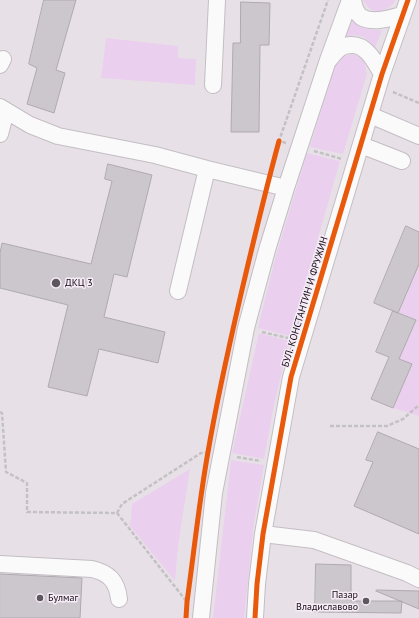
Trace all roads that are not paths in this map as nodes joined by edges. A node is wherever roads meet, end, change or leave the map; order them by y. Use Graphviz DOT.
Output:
graph roads {
  1 [pos="217,0"];
  2 [pos="351,0"];
  3 [pos="408,0"];
  4 [pos="402,15"];
  5 [pos="328,60"];
  6 [pos="382,74"];
  7 [pos="213,85"];
  8 [pos="3,109"];
  9 [pos="370,115"];
  10 [pos="0,134"];
  11 [pos="419,136"];
  12 [pos="361,145"];
  13 [pos="402,161"];
  14 [pos="208,169"];
  15 [pos="286,188"];
  16 [pos="178,291"];
  17 [pos="262,534"];
  18 [pos="0,564"];
  19 [pos="419,579"];
  20 [pos="119,598"];
  21 [pos="201,618"];
  22 [pos="255,618"];
  1 -- 7 [label="street"];
  2 -- 4 [label="street"];
  2 -- 5 [label="street"];
  3 -- 4 [label="street, БУЛ. КОНСТАНТИН И ФРУЖИН"];
  4 -- 6 [label="street, БУЛ. КОНСТАНТИН И ФРУЖИН"];
  5 -- 6 [label="street"];
  5 -- 15 [label="street"];
  6 -- 9 [label="street, БУЛ. КОНСТАНТИН И ФРУЖИН"];
  8 -- 10 [label="street"];
  8 -- 14 [label="street"];
  9 -- 11 [label="street"];
  9 -- 12 [label="street, БУЛ. КОНСТАНТИН И ФРУЖИН"];
  12 -- 13 [label="street"];
  12 -- 17 [label="street, БУЛ. КОНСТАНТИН И ФРУЖИН"];
  14 -- 15 [label="street"];
  14 -- 16 [label="street"];
  15 -- 21 [label="street"];
  17 -- 19 [label="street"];
  17 -- 22 [label="street, БУЛ. КОНСТАНТИН И ФРУЖИН"];
  18 -- 20 [label="street"];
}
